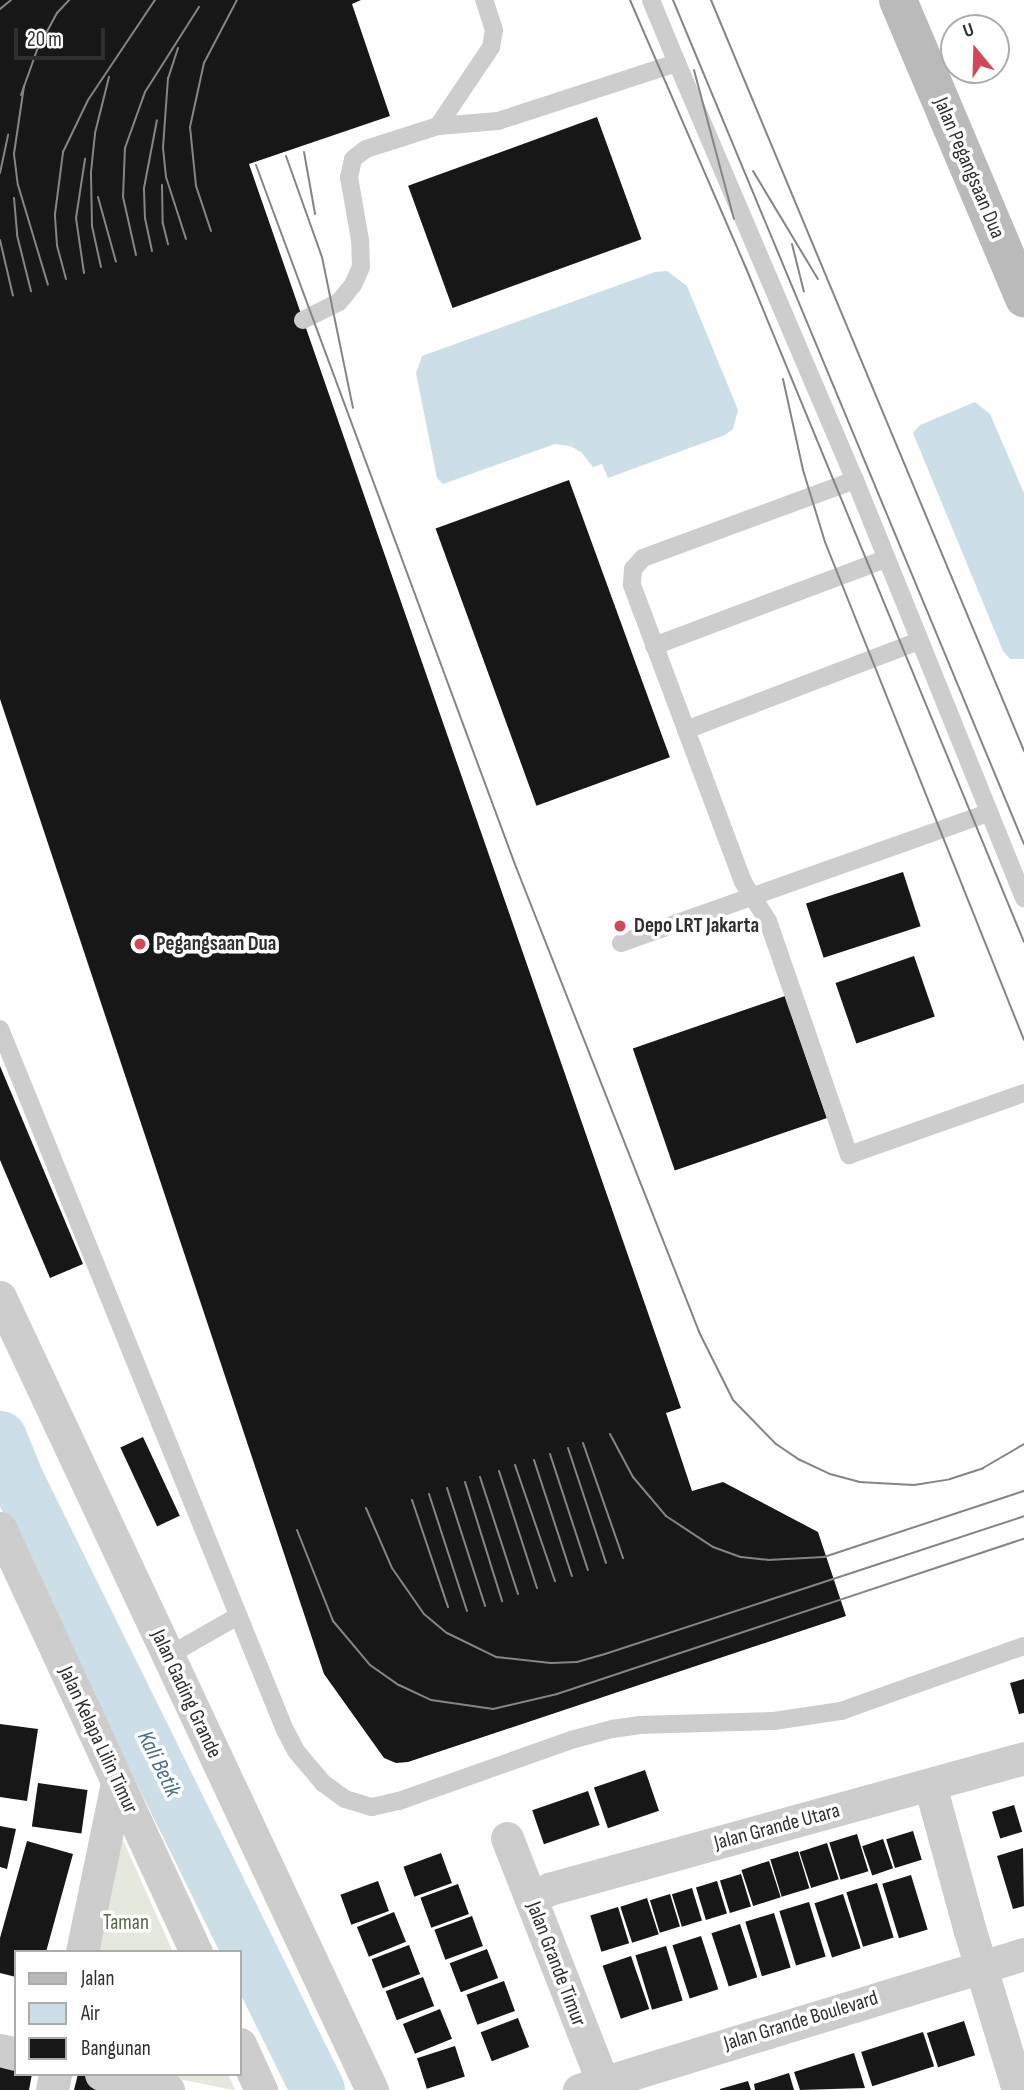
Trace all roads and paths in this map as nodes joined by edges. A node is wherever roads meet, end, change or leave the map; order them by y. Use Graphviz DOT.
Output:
graph roads {
  1 [pos="484,0"];
  2 [pos="651,0"];
  3 [pos="898,0"];
  4 [pos="677,63"];
  5 [pos="438,126"];
  6 [pos="1024,298"];
  7 [pos="303,320"];
  8 [pos="855,480"];
  9 [pos="886,559"];
  10 [pos="919,641"];
  11 [pos="654,646"];
  12 [pos="686,730"];
  13 [pos="989,813"];
  14 [pos="753,897"];
  15 [pos="1024,898"];
  16 [pos="621,943"];
  17 [pos="0,1028"];
  18 [pos="1024,1093"];
  19 [pos="0,1297"];
  20 [pos="0,1531"];
  21 [pos="236,1617"];
  22 [pos="1024,1646"];
  23 [pos="168,1656"];
  24 [pos="1024,1758"];
  25 [pos="117,1783"];
  26 [pos="930,1784"];
  27 [pos="508,1838"];
  28 [pos="531,1899"];
  29 [pos="82,1950"];
  30 [pos="196,1950"];
  31 [pos="1024,1954"];
  32 [pos="981,1966"];
  33 [pos="242,2048"];
  34 [pos="109,2076"];
  35 [pos="596,2087"];
  36 [pos="168,2090"];
  37 [pos="261,2090"];
  38 [pos="372,2090"];
  39 [pos="1018,2090"];
  1 -- 5 [label="lane"];
  2 -- 4 [label="lane"];
  3 -- 6 [label="main road, Jalan Pegangsaan Dua"];
  4 -- 5 [label="lane"];
  4 -- 8 [label="lane"];
  5 -- 7 [label="lane"];
  8 -- 9 [label="lane"];
  8 -- 11 [label="lane"];
  9 -- 10 [label="lane"];
  9 -- 11 [label="lane"];
  10 -- 12 [label="lane"];
  10 -- 13 [label="lane"];
  11 -- 12 [label="lane"];
  12 -- 14 [label="lane"];
  13 -- 14 [label="lane"];
  13 -- 15 [label="lane"];
  14 -- 16 [label="lane"];
  14 -- 18 [label="lane"];
  17 -- 21 [label="lane"];
  19 -- 23 [label="street, Jalan Gading Grande"];
  20 -- 25 [label="street, Jalan Kelapa Lilin Timur"];
  21 -- 22 [label="lane"];
  21 -- 23 [label="lane"];
  23 -- 38 [label="street, Jalan Gading Grande"];
  24 -- 26 [label="street, Jalan Grande Utara"];
  25 -- 29 [label="street"];
  25 -- 30 [label="street, Jalan Kelapa Lilin Timur"];
  26 -- 28 [label="street, Jalan Grande Utara"];
  26 -- 32 [label="street"];
  27 -- 28 [label="street, Jalan Grande Timur"];
  28 -- 35 [label="street, Jalan Grande Timur"];
  31 -- 32 [label="street, Jalan Grande Boulevard"];
  32 -- 35 [label="street, Jalan Grande Boulevard"];
  32 -- 39 [label="street"];
  33 -- 37 [label="street"];
  34 -- 36 [label="street"];
}
